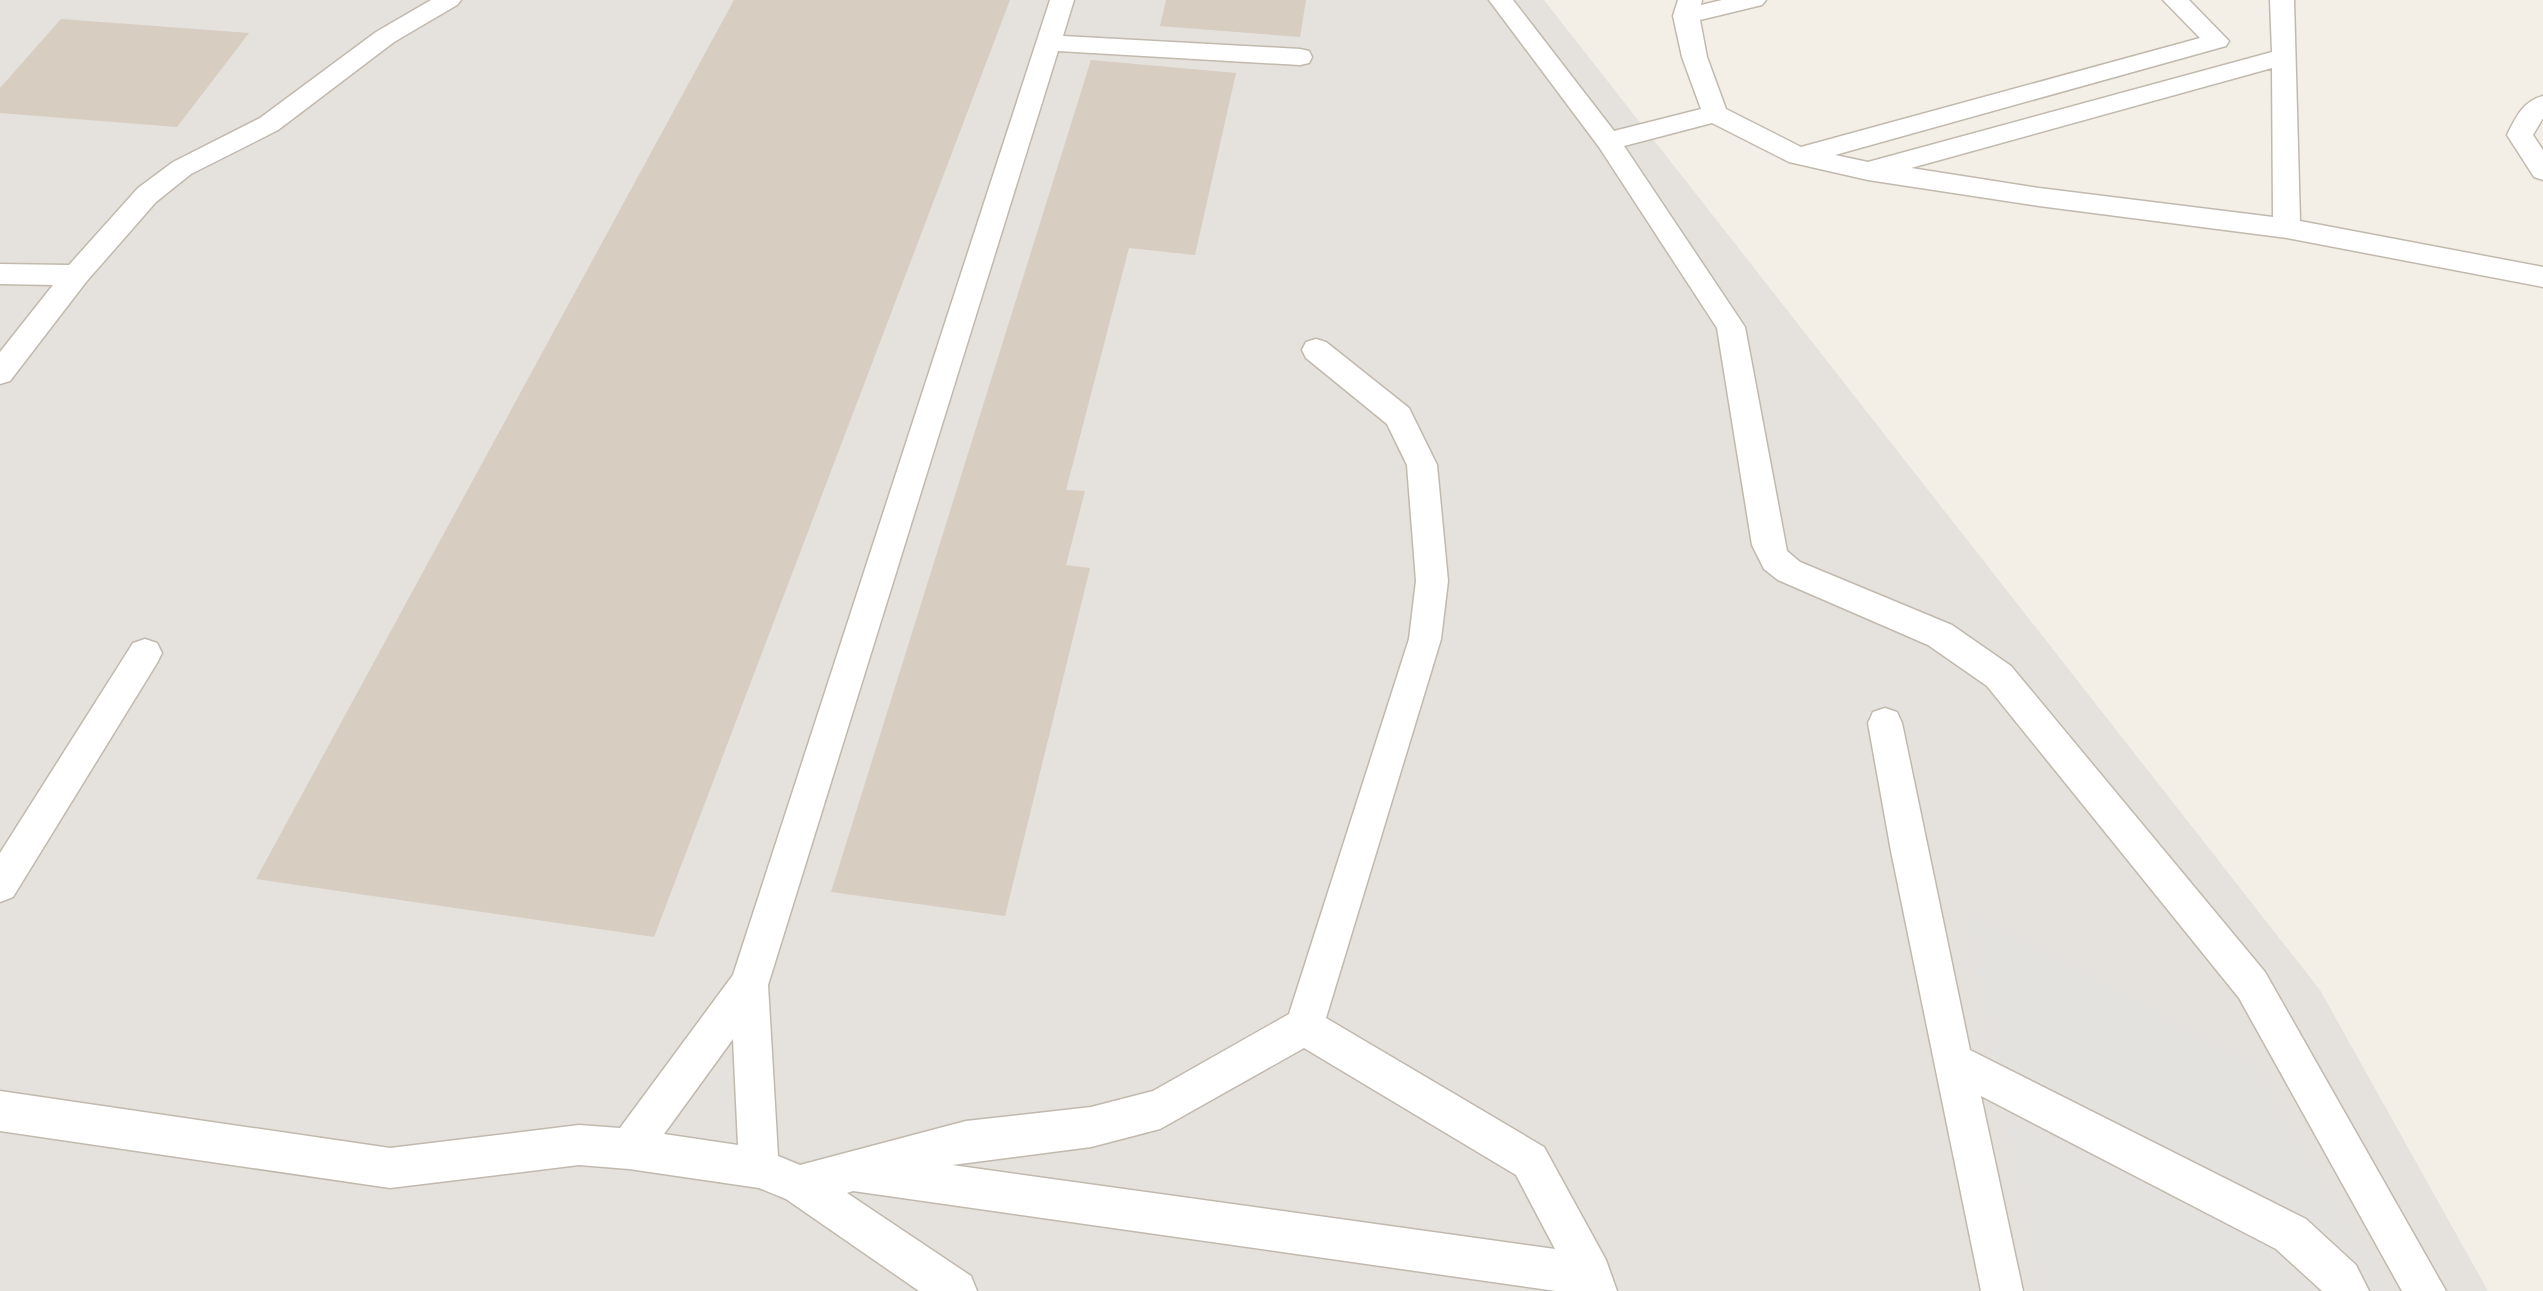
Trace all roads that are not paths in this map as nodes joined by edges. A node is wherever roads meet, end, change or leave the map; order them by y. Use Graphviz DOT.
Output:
graph roads {
  1 [pos="448,0"];
  2 [pos="1062,0"];
  3 [pos="1501,0"];
  4 [pos="1754,0"];
  5 [pos="2175,0"];
  6 [pos="2282,0"];
  7 [pos="1688,8"];
  8 [pos="1048,43"];
  9 [pos="1300,57"];
  10 [pos="2284,57"];
  11 [pos="2543,104"];
  12 [pos="1715,114"];
  13 [pos="1608,141"];
  14 [pos="1798,156"];
  15 [pos="1868,171"];
  16 [pos="2543,171"];
  17 [pos="2287,228"];
  18 [pos="0,274"];
  19 [pos="76,275"];
  20 [pos="2543,277"];
  21 [pos="1316,350"];
  22 [pos="0,373"];
  23 [pos="145,653"];
  24 [pos="1885,723"];
  25 [pos="0,885"];
  26 [pos="749,985"];
  27 [pos="1304,1027"];
  28 [pos="1954,1062"];
  29 [pos="0,1111"];
  30 [pos="629,1149"];
  31 [pos="759,1168"];
  32 [pos="853,1171"];
  33 [pos="800,1185"];
  34 [pos="1594,1283"];
  35 [pos="2007,1288"];
  36 [pos="956,1291"];
  37 [pos="2349,1291"];
  38 [pos="2425,1291"];
  1 -- 19 [label="street"];
  2 -- 8 [label="street"];
  3 -- 13 [label="street"];
  4 -- 7 [label="street"];
  5 -- 14 [label="street"];
  6 -- 10 [label="street"];
  7 -- 12 [label="street"];
  8 -- 9 [label="street"];
  8 -- 26 [label="street"];
  10 -- 15 [label="street"];
  10 -- 17 [label="street"];
  11 -- 16 [label="street"];
  12 -- 13 [label="street"];
  12 -- 14 [label="street"];
  13 -- 38 [label="street"];
  14 -- 15 [label="street"];
  15 -- 17 [label="street"];
  17 -- 20 [label="street"];
  18 -- 19 [label="street"];
  19 -- 22 [label="street"];
  21 -- 27 [label="street"];
  23 -- 25 [label="street"];
  24 -- 28 [label="street"];
  26 -- 30 [label="street"];
  26 -- 31 [label="street"];
  27 -- 32 [label="street"];
  27 -- 34 [label="street"];
  28 -- 35 [label="street"];
  28 -- 37 [label="street"];
  29 -- 30 [label="street"];
  30 -- 31 [label="street"];
  31 -- 33 [label="street"];
  32 -- 33 [label="street"];
  32 -- 34 [label="street"];
  33 -- 36 [label="street"];
}
